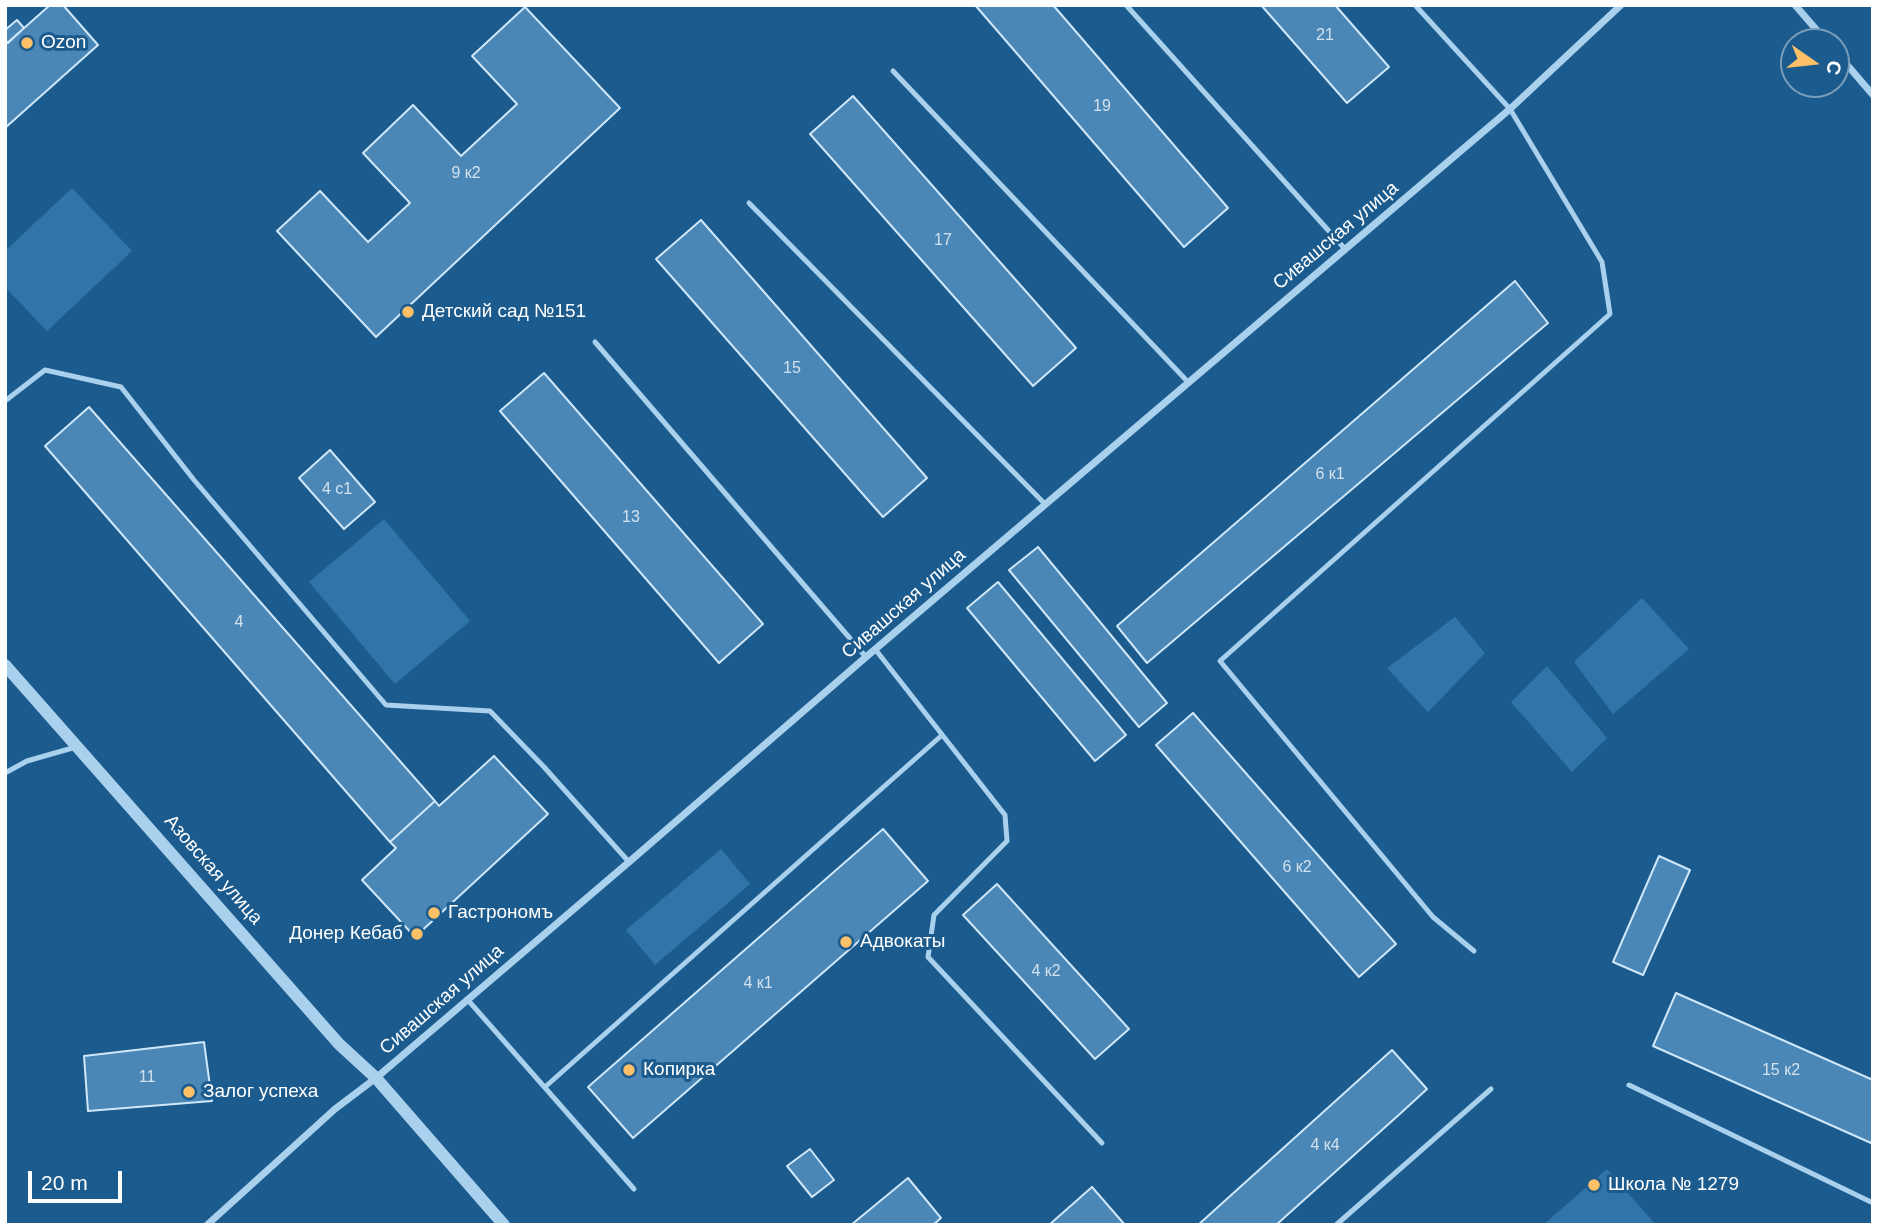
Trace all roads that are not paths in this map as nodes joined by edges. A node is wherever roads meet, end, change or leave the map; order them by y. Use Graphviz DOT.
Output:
graph roads {
  1 [pos="1125,5"];
  2 [pos="1415,5"];
  3 [pos="1621,5"];
  4 [pos="1795,5"];
  5 [pos="1815,28"];
  6 [pos="1850,68"];
  7 [pos="892,71"];
  8 [pos="1873,94"];
  9 [pos="1510,109"];
  10 [pos="749,203"];
  11 [pos="1345,249"];
  12 [pos="595,342"];
  13 [pos="1188,382"];
  14 [pos="5,401"];
  15 [pos="1045,504"];
  16 [pos="875,649"];
  17 [pos="866,657"];
  18 [pos="5,665"];
  19 [pos="941,736"];
  20 [pos="79,746"];
  21 [pos="5,772"];
  22 [pos="629,862"];
  23 [pos="1474,951"];
  24 [pos="467,999"];
  25 [pos="376,1078"];
  26 [pos="1629,1084"];
  27 [pos="545,1087"];
  28 [pos="1491,1089"];
  29 [pos="1102,1143"];
  30 [pos="634,1189"];
  31 [pos="1873,1203"];
  32 [pos="207,1225"];
  33 [pos="504,1225"];
  34 [pos="1336,1225"];
  1 -- 11 [label="lane"];
  2 -- 9 [label="lane"];
  3 -- 9 [label="street, Сивашская улица"];
  4 -- 5 [label="street"];
  6 -- 8 [label="street"];
  7 -- 13 [label="lane"];
  9 -- 11 [label="street, Сивашская улица"];
  9 -- 23 [label="lane"];
  10 -- 15 [label="lane"];
  11 -- 13 [label="street, Сивашская улица"];
  12 -- 17 [label="lane"];
  13 -- 15 [label="street, Сивашская улица"];
  14 -- 22 [label="lane"];
  15 -- 16 [label="street, Сивашская улица"];
  16 -- 17 [label="street, Сивашская улица"];
  16 -- 19 [label="lane"];
  17 -- 22 [label="street, Сивашская улица"];
  18 -- 20 [label="street, Азовская улица"];
  19 -- 27 [label="lane"];
  19 -- 29 [label="lane"];
  20 -- 21 [label="lane"];
  20 -- 25 [label="street, Азовская улица"];
  22 -- 24 [label="street, Сивашская улица"];
  24 -- 25 [label="street, Сивашская улица"];
  24 -- 27 [label="lane"];
  25 -- 32 [label="street, Сивашская улица"];
  25 -- 33 [label="street, Азовская улица"];
  26 -- 31 [label="lane"];
  27 -- 30 [label="lane"];
  28 -- 34 [label="lane"];
}
